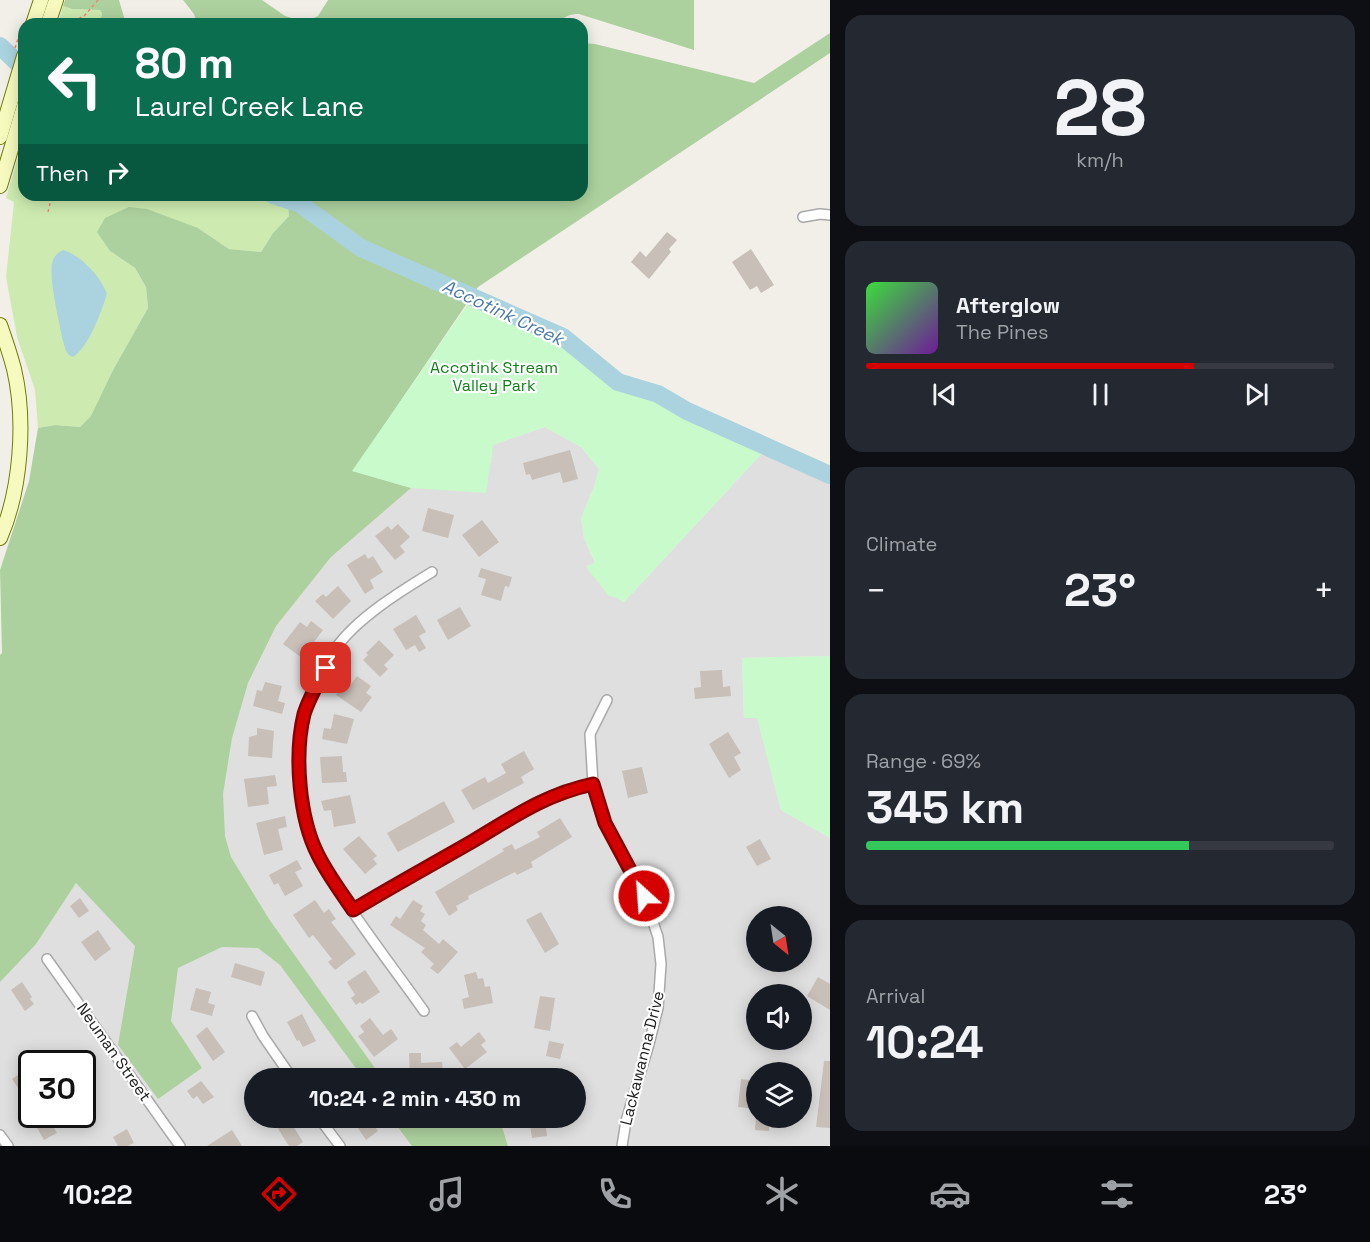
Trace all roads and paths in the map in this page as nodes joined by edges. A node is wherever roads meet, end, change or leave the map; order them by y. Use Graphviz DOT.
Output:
graph roads {
  1 [pos="41,0"];
  2 [pos="56,0"];
  3 [pos="98,0"];
  4 [pos="35,18"];
  5 [pos="50,18"];
  6 [pos="80,18"];
  7 [pos="18,76"];
  8 [pos="18,126"];
  9 [pos="0,137"];
  10 [pos="0,186"];
  11 [pos="51,201"];
  12 [pos="48,212"];
  13 [pos="830,215"];
  14 [pos="803,217"];
  15 [pos="0,324"];
  16 [pos="0,538"];
  17 [pos="432,572"];
  18 [pos="607,700"];
  19 [pos="593,784"];
  20 [pos="353,910"];
  21 [pos="47,959"];
  22 [pos="424,1011"];
  23 [pos="252,1016"];
  24 [pos="285,1068"];
  25 [pos="326,1128"];
  26 [pos="0,1135"];
  27 [pos="8,1146"];
  28 [pos="180,1146"];
  29 [pos="340,1146"];
  30 [pos="622,1146"];
  1 -- 4 [label="street"];
  2 -- 5 [label="street"];
  3 -- 6 [label="path"];
  7 -- 9 [label="street"];
  8 -- 10 [label="street"];
  11 -- 12 [label="path"];
  13 -- 14 [label="street"];
  15 -- 16 [label="street"];
  17 -- 20 [label="street"];
  18 -- 19 [label="street, Lackawanna Drive"];
  19 -- 20 [label="street"];
  19 -- 30 [label="street, Lackawanna Drive"];
  20 -- 22 [label="street"];
  21 -- 28 [label="street, Neuman Street"];
  23 -- 24 [label="street"];
  25 -- 29 [label="street"];
  26 -- 27 [label="street"];
}
